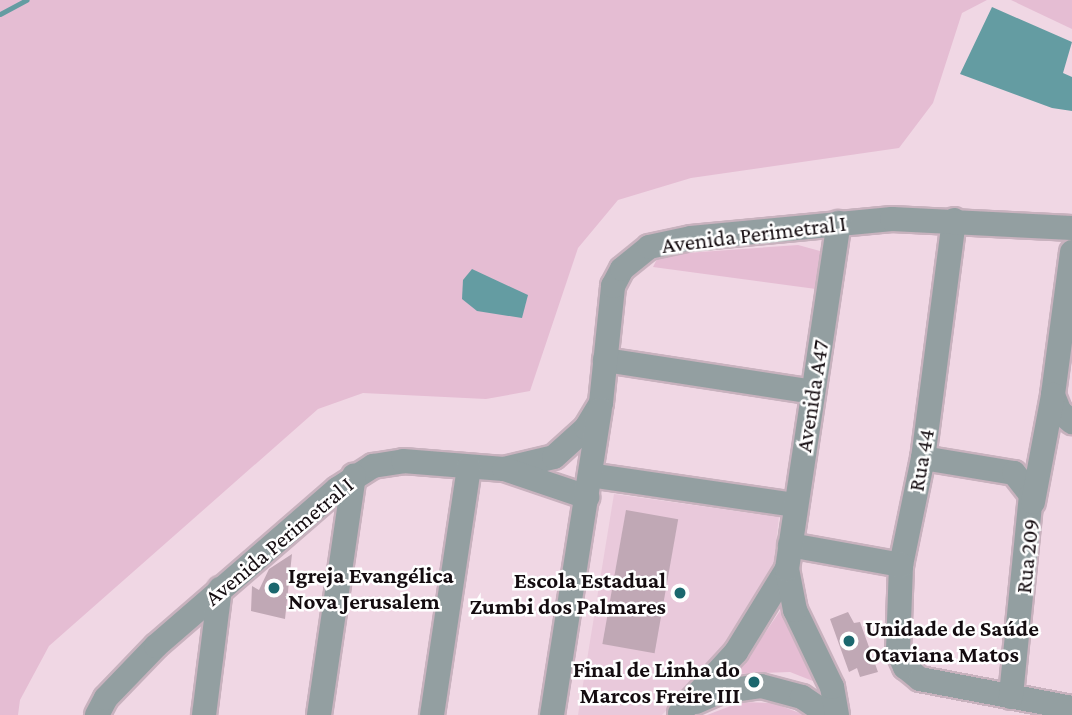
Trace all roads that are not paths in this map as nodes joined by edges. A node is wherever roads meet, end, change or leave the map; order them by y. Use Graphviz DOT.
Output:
graph roads {
  1 [pos="954,220"];
  2 [pos="839,223"];
  3 [pos="1072,228"];
  4 [pos="1072,252"];
  5 [pos="606,360"];
  6 [pos="813,392"];
  7 [pos="1053,396"];
  8 [pos="601,403"];
  9 [pos="1072,422"];
  10 [pos="923,457"];
  11 [pos="469,468"];
  12 [pos="504,470"];
  13 [pos="354,476"];
  14 [pos="589,486"];
  15 [pos="1033,503"];
  16 [pos="796,505"];
  17 [pos="789,557"];
  18 [pos="901,565"];
  19 [pos="220,589"];
  20 [pos="1011,697"];
  21 [pos="1072,708"];
  22 [pos="679,714"];
  23 [pos="97,715"];
  24 [pos="204,715"];
  25 [pos="318,715"];
  26 [pos="432,715"];
  27 [pos="552,715"];
  28 [pos="829,715"];
  29 [pos="836,715"];
  1 -- 2 [label="street, Avenida Perimetral I"];
  1 -- 3 [label="street, Avenida Perimetral I"];
  1 -- 10 [label="street, Rua 44"];
  2 -- 5 [label="street, Avenida Perimetral I"];
  2 -- 6 [label="street, Avenida A47"];
  4 -- 7 [label="street"];
  5 -- 6 [label="street"];
  5 -- 8 [label="street, Avenida Perimetral I"];
  6 -- 16 [label="street, Avenida A47"];
  7 -- 9 [label="street"];
  7 -- 15 [label="street"];
  8 -- 12 [label="street, Avenida Perimetral I"];
  8 -- 14 [label="street"];
  10 -- 15 [label="street, Rua 209"];
  10 -- 18 [label="street, Rua 44"];
  11 -- 12 [label="street, Avenida Perimetral I"];
  11 -- 13 [label="street, Avenida Perimetral I"];
  11 -- 26 [label="street"];
  12 -- 14 [label="street, Avenida Perimetral I"];
  13 -- 19 [label="street, Avenida Perimetral I"];
  13 -- 25 [label="street"];
  14 -- 16 [label="street, Avenida Perimetral I"];
  14 -- 27 [label="street"];
  15 -- 20 [label="street, Rua 209"];
  16 -- 17 [label="street, Avenida A47"];
  17 -- 18 [label="street"];
  17 -- 22 [label="street, Avenida A47"];
  17 -- 29 [label="street, Avenida A47"];
  18 -- 20 [label="street, Rua 44"];
  19 -- 23 [label="street, Avenida Perimetral I"];
  19 -- 24 [label="street"];
  20 -- 21 [label="street"];
  22 -- 28 [label="street"];
}
